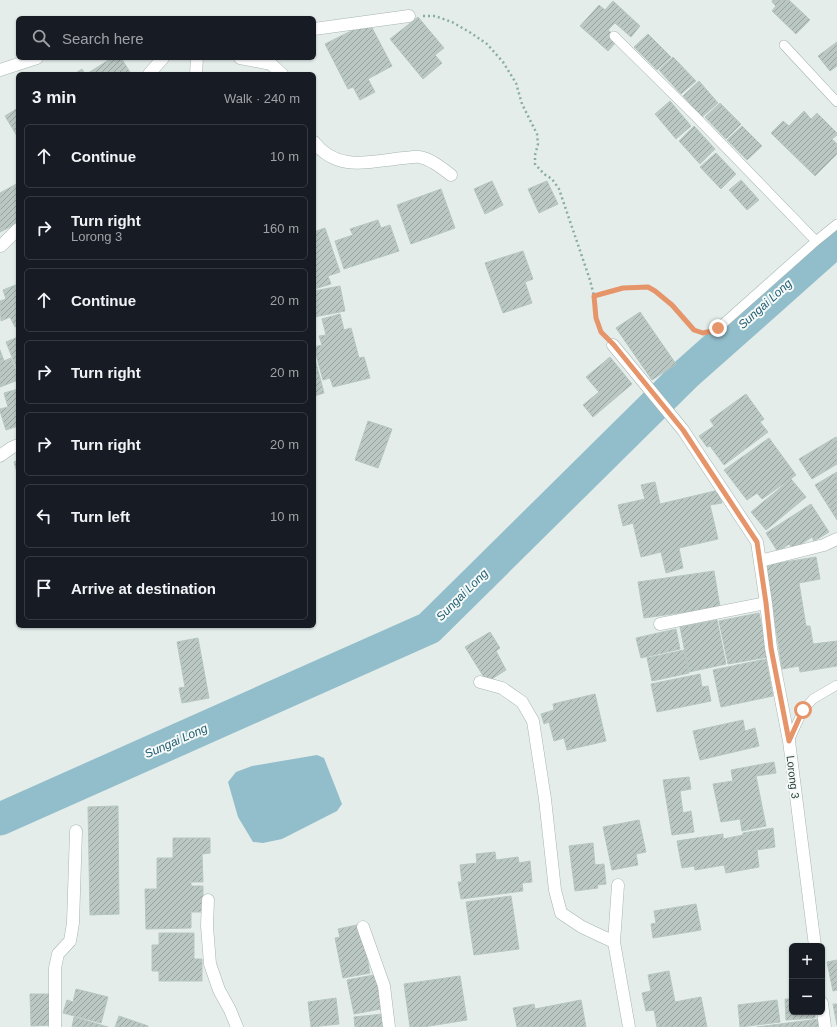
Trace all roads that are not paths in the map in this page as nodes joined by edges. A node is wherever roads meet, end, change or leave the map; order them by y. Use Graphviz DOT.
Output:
graph roads {
  1 [pos="409,16"];
  2 [pos="316,29"];
  3 [pos="614,36"];
  4 [pos="784,45"];
  5 [pos="31,60"];
  6 [pos="162,60"];
  7 [pos="197,60"];
  8 [pos="253,60"];
  9 [pos="0,70"];
  10 [pos="152,72"];
  11 [pos="196,72"];
  12 [pos="280,72"];
  13 [pos="837,102"];
  14 [pos="316,145"];
  15 [pos="451,175"];
  16 [pos="837,224"];
  17 [pos="16,231"];
  18 [pos="816,241"];
  19 [pos="0,246"];
  20 [pos="715,329"];
  21 [pos="614,345"];
  22 [pos="16,446"];
  23 [pos="0,456"];
  24 [pos="837,539"];
  25 [pos="760,561"];
  26 [pos="766,603"];
  27 [pos="660,624"];
  28 [pos="480,682"];
  29 [pos="837,685"];
  30 [pos="789,741"];
  31 [pos="76,830"];
  32 [pos="618,885"];
  33 [pos="208,900"];
  34 [pos="363,927"];
  35 [pos="614,942"];
  36 [pos="815,943"];
  37 [pos="824,1015"];
  38 [pos="55,1027"];
  39 [pos="237,1027"];
  40 [pos="389,1027"];
  41 [pos="630,1027"];
  42 [pos="825,1027"];
  1 -- 2 [label="street"];
  3 -- 18 [label="lane"];
  4 -- 13 [label="lane"];
  5 -- 9 [label="street"];
  6 -- 10 [label="street"];
  7 -- 11 [label="street"];
  8 -- 12 [label="street"];
  14 -- 15 [label="street"];
  16 -- 18 [label="lane"];
  17 -- 19 [label="street"];
  18 -- 20 [label="lane"];
  21 -- 25 [label="street, Lorong 3"];
  22 -- 23 [label="street"];
  24 -- 25 [label="street"];
  25 -- 26 [label="street, Lorong 3"];
  26 -- 27 [label="street"];
  26 -- 30 [label="street, Lorong 3"];
  28 -- 35 [label="street"];
  29 -- 30 [label="lane"];
  30 -- 36 [label="street, Lorong 3"];
  31 -- 38 [label="street"];
  32 -- 35 [label="street"];
  33 -- 39 [label="street"];
  34 -- 40 [label="street"];
  35 -- 41 [label="street"];
  37 -- 42 [label="street"];
}
